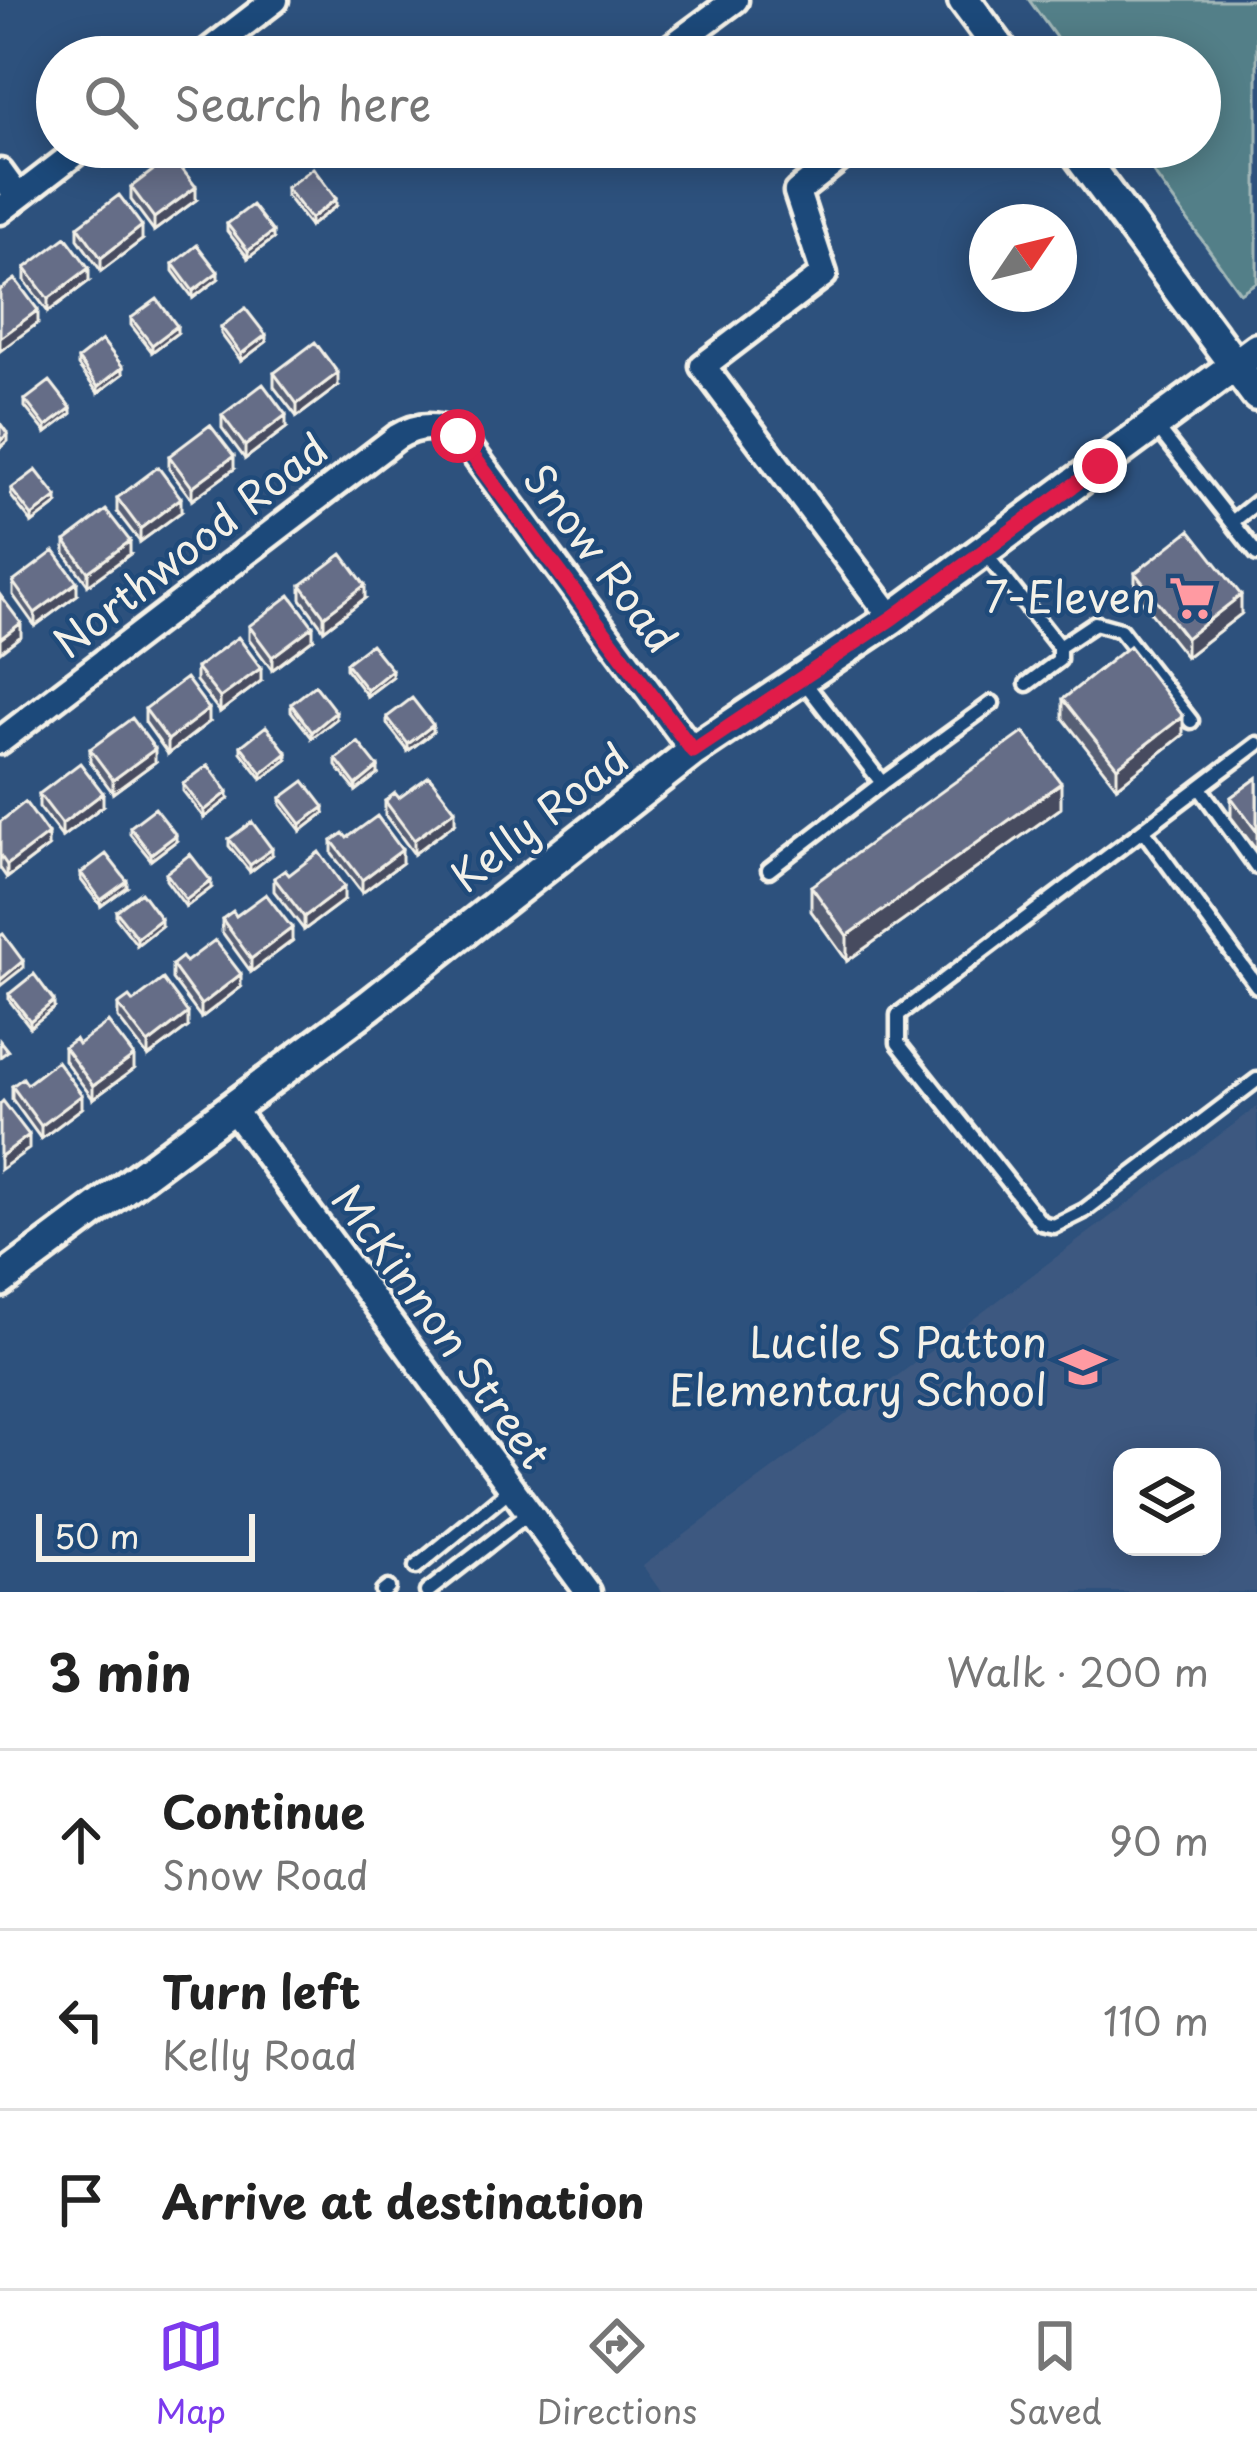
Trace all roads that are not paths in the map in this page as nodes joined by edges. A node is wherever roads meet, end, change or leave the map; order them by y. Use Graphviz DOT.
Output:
graph roads {
  1 [pos="275,0"];
  2 [pos="735,0"];
  3 [pos="964,0"];
  4 [pos="228,36"];
  5 [pos="686,36"];
  6 [pos="982,36"];
  7 [pos="56,168"];
  8 [pos="827,168"];
  9 [pos="1089,168"];
  10 [pos="0,172"];
  11 [pos="9,204"];
  12 [pos="1246,357"];
  13 [pos="1257,394"];
  14 [pos="1156,425"];
  15 [pos="435,426"];
  16 [pos="1257,502"];
  17 [pos="1232,522"];
  18 [pos="983,551"];
  19 [pos="1257,554"];
  20 [pos="892,618"];
  21 [pos="1059,647"];
  22 [pos="802,678"];
  23 [pos="1027,684"];
  24 [pos="992,703"];
  25 [pos="1191,721"];
  26 [pos="0,741"];
  27 [pos="1257,744"];
  28 [pos="693,751"];
  29 [pos="882,783"];
  30 [pos="1199,788"];
  31 [pos="1143,830"];
  32 [pos="1257,867"];
  33 [pos="769,870"];
  34 [pos="1257,986"];
  35 [pos="1257,1081"];
  36 [pos="232,1108"];
  37 [pos="0,1281"];
  38 [pos="512,1488"];
  39 [pos="530,1513"];
  40 [pos="416,1567"];
  41 [pos="427,1592"];
  42 [pos="588,1592"];
  1 -- 4 [label="street"];
  2 -- 5 [label="street"];
  3 -- 6 [label="street"];
  7 -- 11 [label="street"];
  8 -- 20 [label="street"];
  9 -- 12 [label="street"];
  10 -- 11 [label="street"];
  12 -- 13 [label="street"];
  12 -- 14 [label="street, Kelly Road"];
  14 -- 17 [label="lane"];
  14 -- 18 [label="street, Kelly Road"];
  15 -- 26 [label="street, Northwood Road"];
  15 -- 28 [label="street, Snow Road"];
  16 -- 17 [label="lane"];
  17 -- 19 [label="lane"];
  18 -- 20 [label="street, Kelly Road"];
  18 -- 21 [label="lane"];
  20 -- 22 [label="street, Kelly Road"];
  21 -- 23 [label="lane"];
  21 -- 25 [label="lane"];
  22 -- 28 [label="street, Kelly Road"];
  22 -- 29 [label="lane"];
  24 -- 29 [label="lane"];
  27 -- 30 [label="lane"];
  28 -- 36 [label="street, Kelly Road"];
  29 -- 33 [label="lane"];
  30 -- 31 [label="lane"];
  30 -- 32 [label="lane"];
  31 -- 34 [label="lane"];
  31 -- 35 [label="lane"];
  36 -- 37 [label="street, Kelly Road"];
  36 -- 38 [label="street, McKinnon Street"];
  38 -- 39 [label="street, McKinnon Street"];
  38 -- 40 [label="lane"];
  39 -- 41 [label="lane"];
  39 -- 42 [label="street, McKinnon Street"];
}
